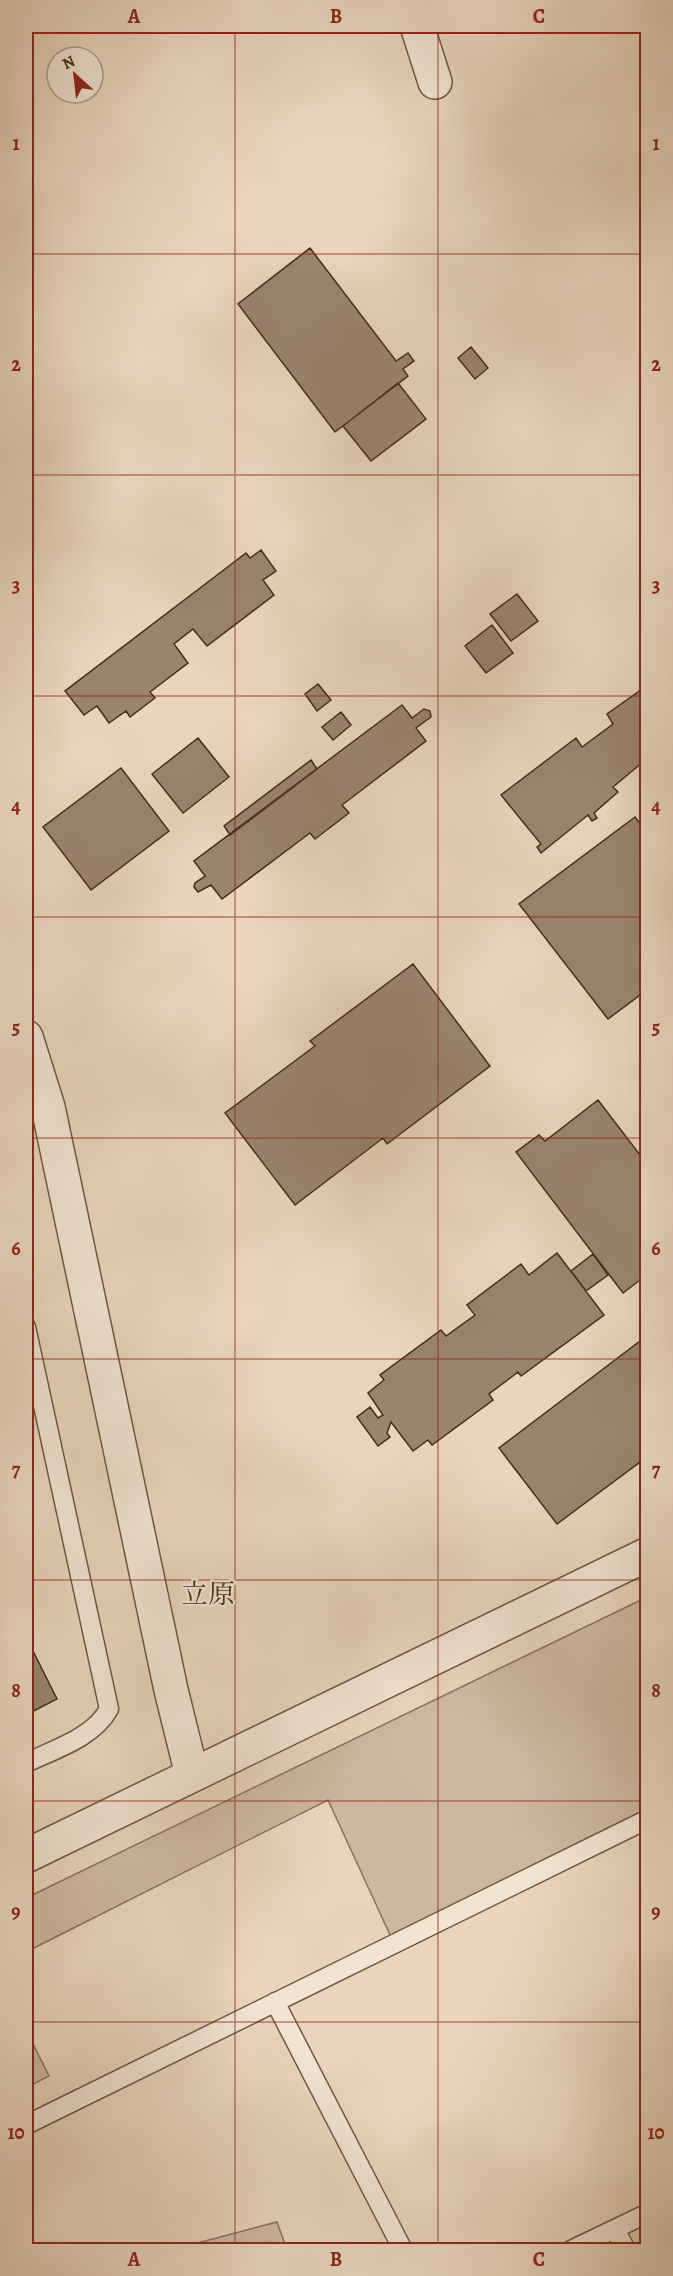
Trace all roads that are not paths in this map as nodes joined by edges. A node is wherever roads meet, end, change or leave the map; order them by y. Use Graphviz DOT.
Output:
graph roads {
  1 [pos="417,26"];
  2 [pos="435,82"];
  3 [pos="26,1037"];
  4 [pos="26,1327"];
  5 [pos="648,1554"];
  6 [pos="26,1763"];
  7 [pos="192,1775"];
  8 [pos="648,1819"];
  9 [pos="26,1856"];
  10 [pos="275,2002"];
  11 [pos="26,2126"];
  12 [pos="648,2213"];
  13 [pos="615,2229"];
  14 [pos="403,2250"];
  15 [pos="571,2250"];
  16 [pos="626,2250"];
  1 -- 2 [label="street"];
  3 -- 7 [label="street"];
  4 -- 6 [label="lane"];
  5 -- 7 [label="street"];
  7 -- 9 [label="street"];
  8 -- 10 [label="lane"];
  10 -- 11 [label="lane"];
  10 -- 14 [label="lane"];
  12 -- 13 [label="lane"];
  13 -- 15 [label="lane"];
  13 -- 16 [label="lane"];
}
